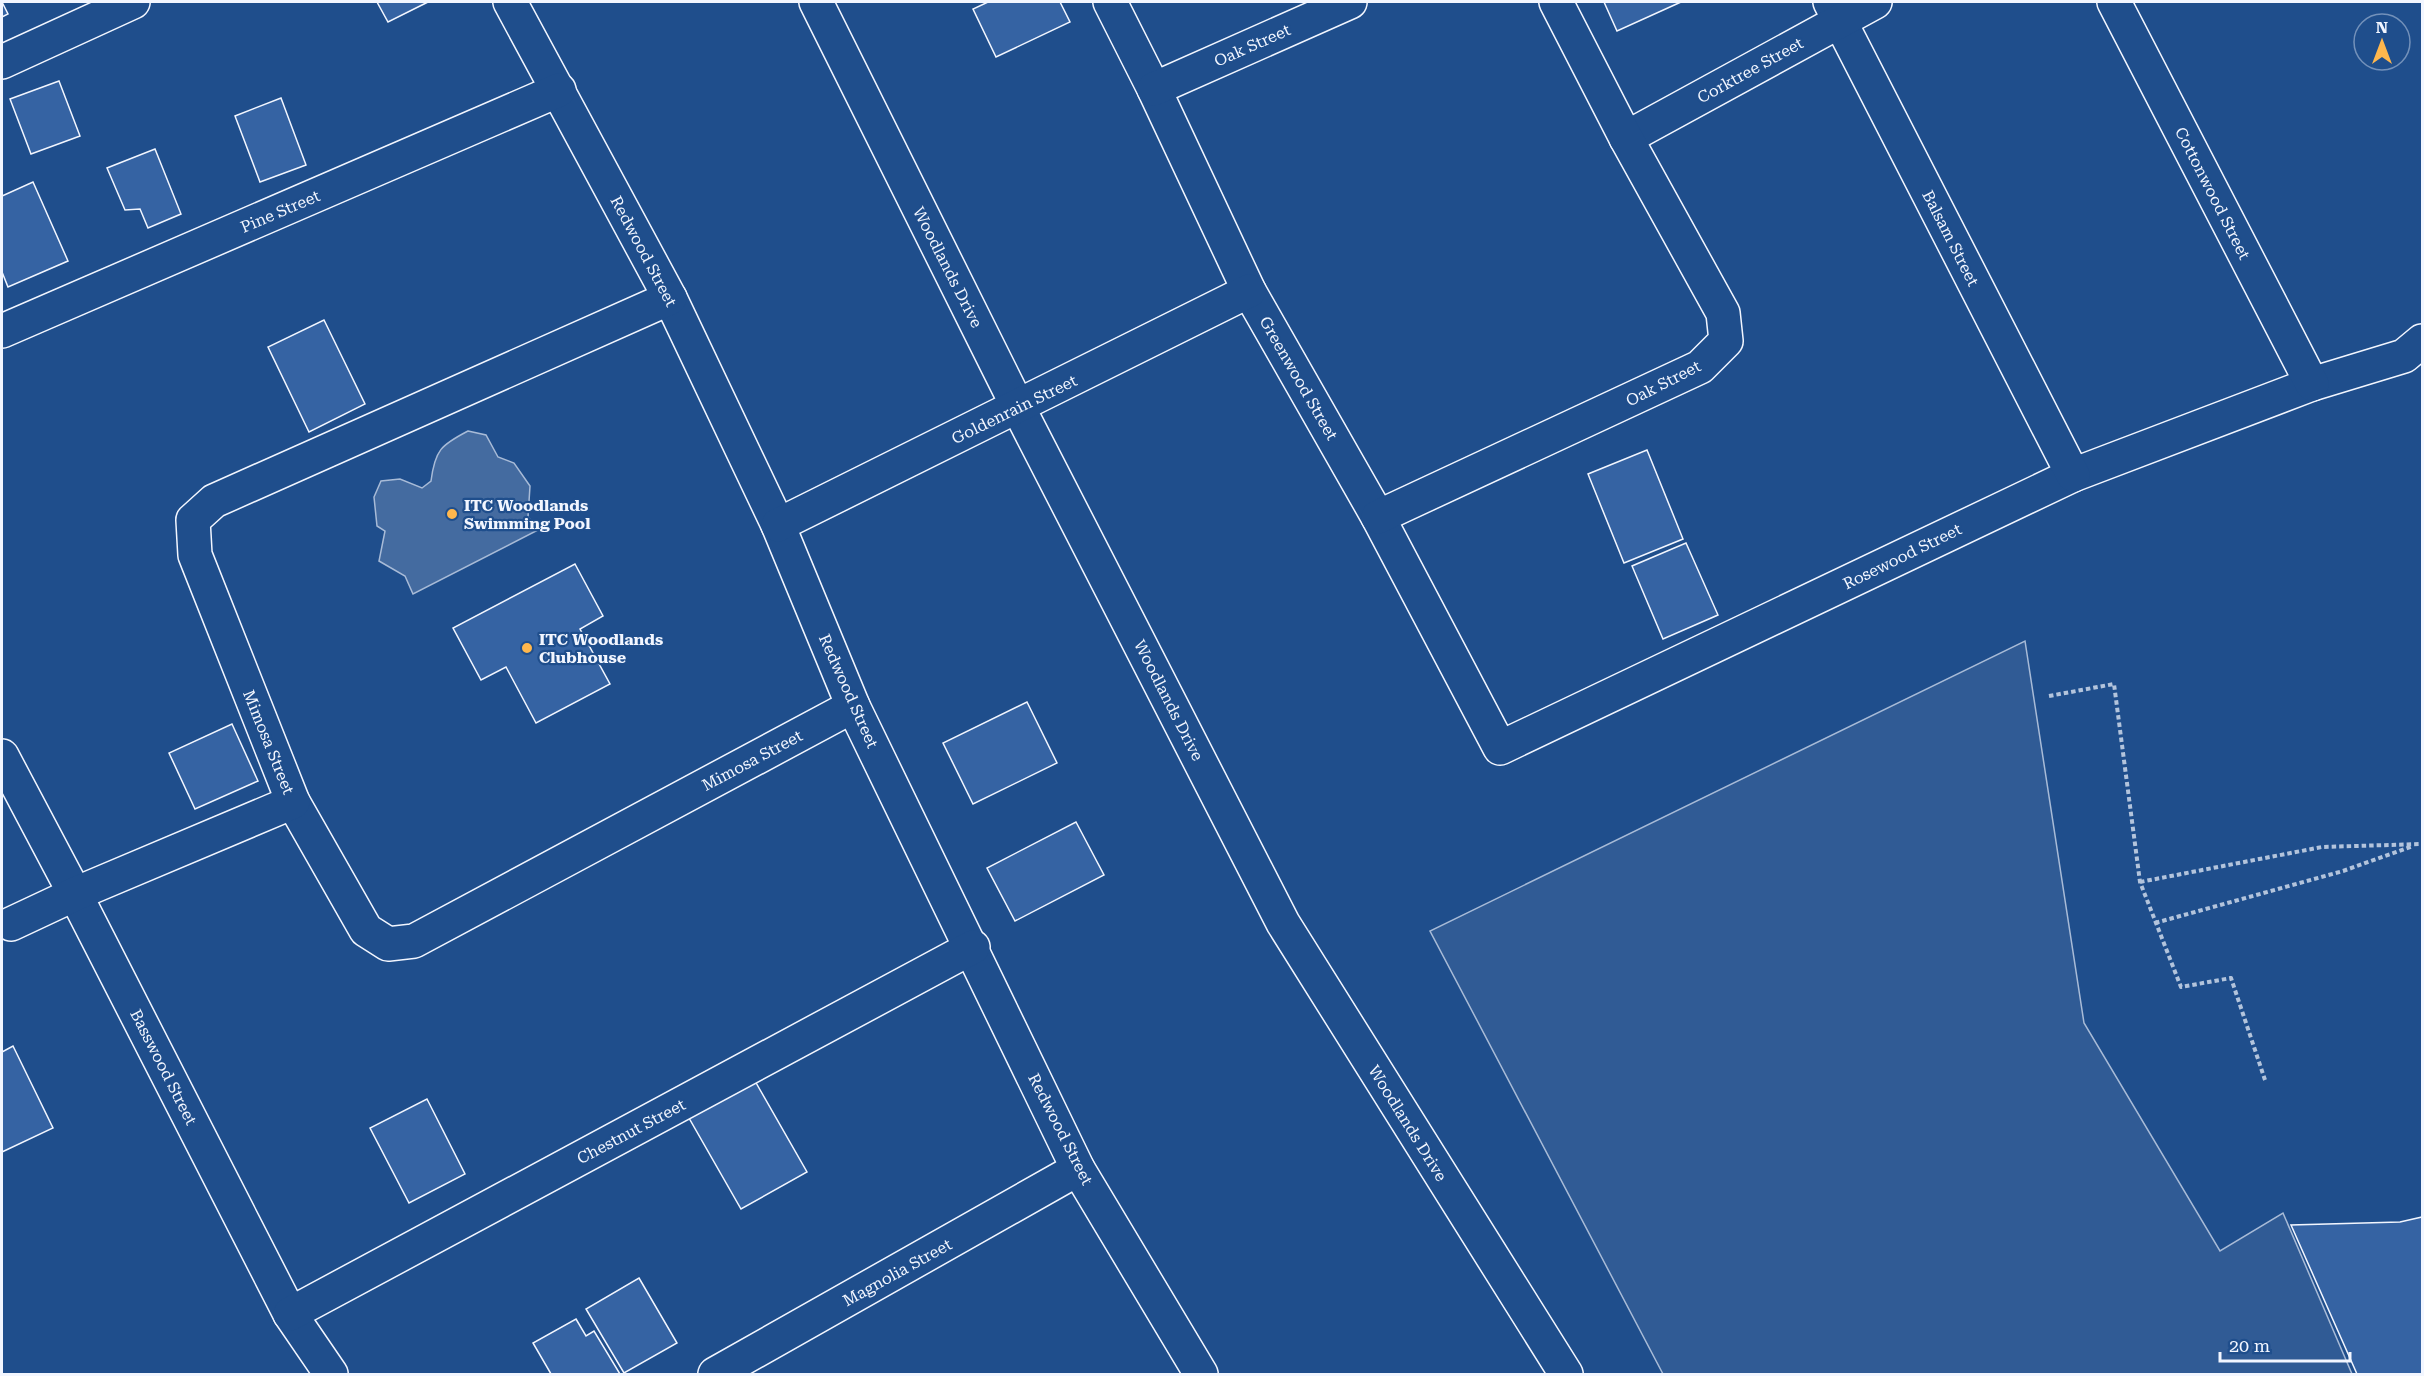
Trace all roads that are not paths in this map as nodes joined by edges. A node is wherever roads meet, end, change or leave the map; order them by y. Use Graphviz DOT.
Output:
graph roads {
  1 [pos="133,2"];
  2 [pos="510,2"];
  3 [pos="816,2"];
  4 [pos="1110,2"];
  5 [pos="1350,2"];
  6 [pos="1556,2"];
  7 [pos="1875,2"];
  8 [pos="2114,2"];
  9 [pos="1834,11"];
  10 [pos="2,62"];
  11 [pos="1154,89"];
  12 [pos="559,90"];
  13 [pos="1626,138"];
  14 [pos="1249,291"];
  15 [pos="670,298"];
  16 [pos="2,331"];
  17 [pos="2422,340"];
  18 [pos="2313,384"];
  19 [pos="1018,407"];
  20 [pos="2073,475"];
  21 [pos="1378,517"];
  22 [pos="778,525"];
  23 [pos="853,706"];
  24 [pos="1500,748"];
  25 [pos="2,756"];
  26 [pos="293,802"];
  27 [pos="75,894"];
  28 [pos="11,924"];
  29 [pos="972,947"];
  30 [pos="1078,1169"];
  31 [pos="290,1314"];
  32 [pos="332,1374"];
  33 [pos="715,1374"];
  34 [pos="1201,1374"];
  35 [pos="1566,1374"];
  1 -- 10 [label="street"];
  2 -- 12 [label="street, Redwood Street"];
  3 -- 19 [label="street, Woodlands Drive"];
  4 -- 11 [label="street, Greenwood Street"];
  5 -- 11 [label="street, Oak Street"];
  6 -- 13 [label="street, Oak Street"];
  7 -- 9 [label="street, Corktree Street"];
  8 -- 18 [label="street, Cottonwood Street"];
  9 -- 13 [label="street, Corktree Street"];
  9 -- 20 [label="street, Balsam Street"];
  11 -- 14 [label="street, Greenwood Street"];
  12 -- 15 [label="street, Redwood Street"];
  12 -- 16 [label="street, Pine Street"];
  13 -- 21 [label="street, Oak Street"];
  14 -- 19 [label="street, Goldenrain Street"];
  14 -- 21 [label="street, Greenwood Street"];
  15 -- 22 [label="street, Redwood Street"];
  15 -- 26 [label="street, Mimosa Street"];
  17 -- 18 [label="street, Rosewood Street"];
  18 -- 20 [label="street, Rosewood Street"];
  19 -- 22 [label="street, Goldenrain Street"];
  19 -- 35 [label="street, Woodlands Drive"];
  20 -- 24 [label="street, Rosewood Street"];
  21 -- 24 [label="street, Greenwood Street"];
  22 -- 23 [label="street, Redwood Street"];
  23 -- 26 [label="street, Mimosa Street"];
  23 -- 29 [label="street, Redwood Street"];
  25 -- 27 [label="street, Basswood Street"];
  26 -- 27 [label="street"];
  27 -- 28 [label="street"];
  27 -- 31 [label="street, Basswood Street"];
  29 -- 30 [label="street, Redwood Street"];
  29 -- 31 [label="street, Chestnut Street"];
  30 -- 33 [label="street, Magnolia Street"];
  30 -- 34 [label="street, Redwood Street"];
  31 -- 32 [label="street, Basswood Street"];
}
